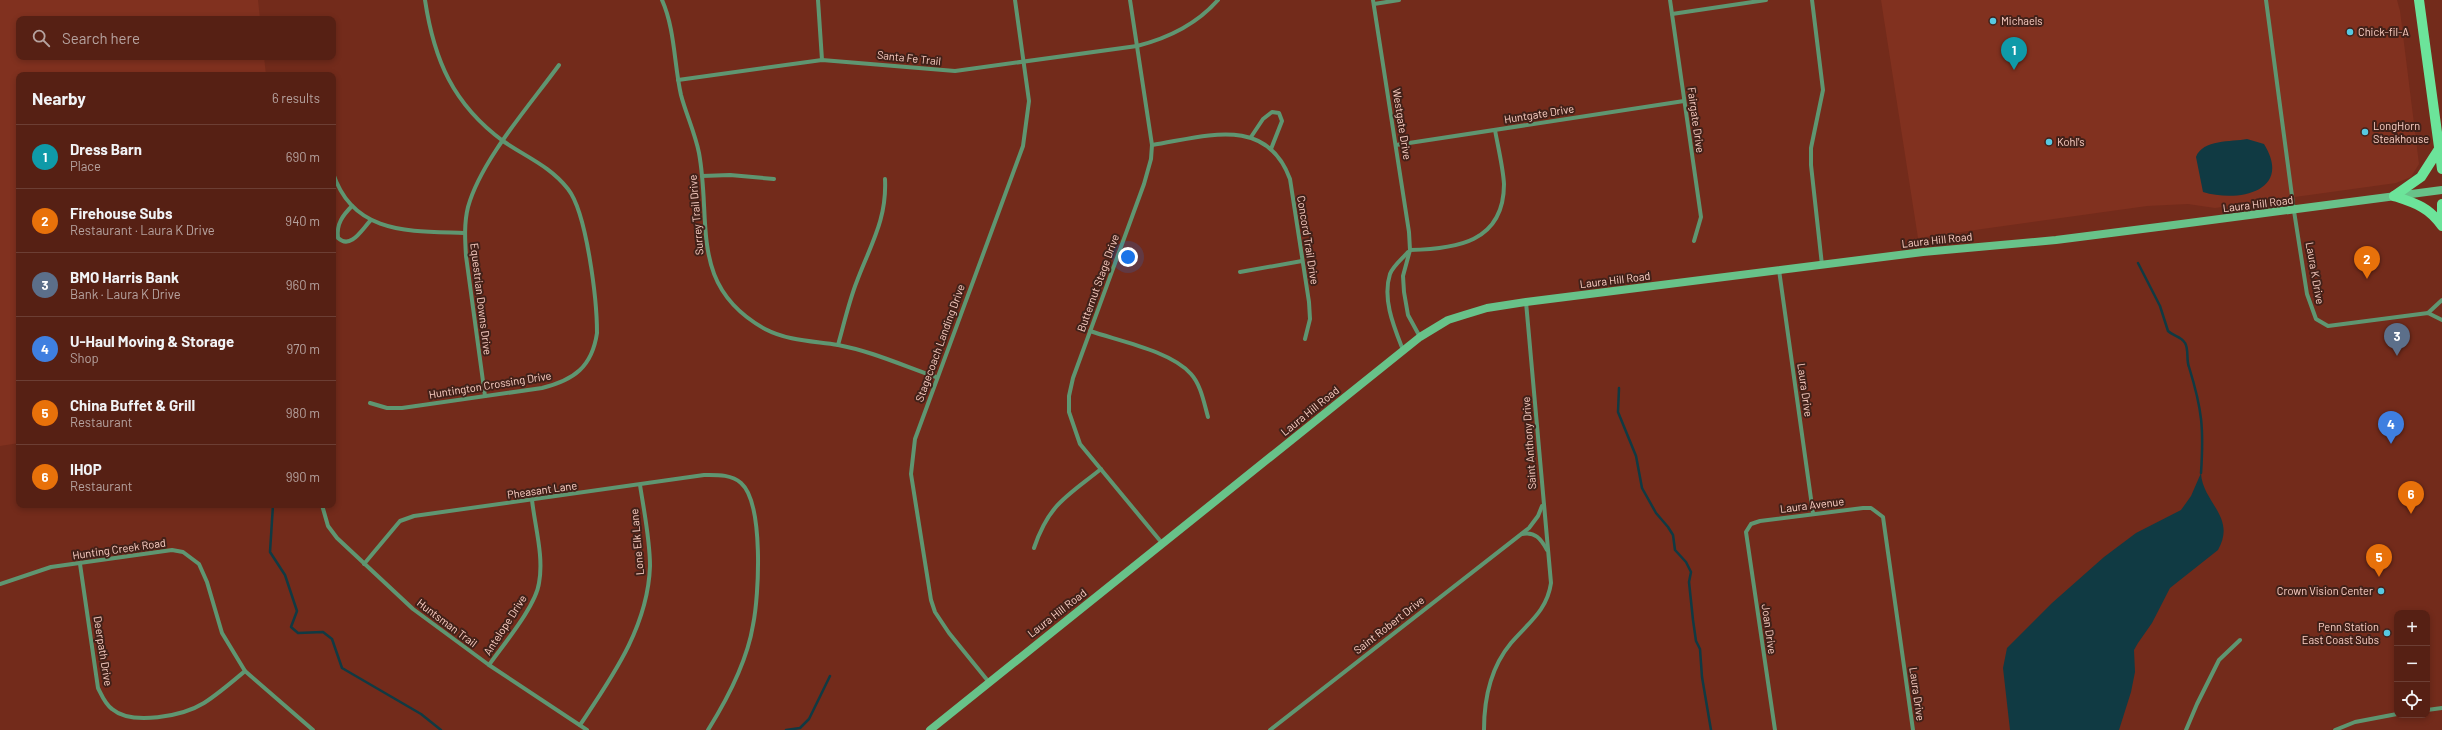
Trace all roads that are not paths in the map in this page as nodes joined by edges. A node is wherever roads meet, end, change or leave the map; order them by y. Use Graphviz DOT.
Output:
graph roads {
  1 [pos="426,0"];
  2 [pos="662,0"];
  3 [pos="818,0"];
  4 [pos="1015,0"];
  5 [pos="1130,0"];
  6 [pos="1218,0"];
  7 [pos="1399,0"];
  8 [pos="1670,0"];
  9 [pos="1766,0"];
  10 [pos="1812,0"];
  11 [pos="2266,0"];
  12 [pos="2419,0"];
  13 [pos="1373,2"];
  14 [pos="1672,14"];
  15 [pos="1137,46"];
  16 [pos="822,60"];
  17 [pos="1024,62"];
  18 [pos="559,65"];
  19 [pos="678,80"];
  20 [pos="1684,101"];
  21 [pos="1495,130"];
  22 [pos="1251,137"];
  23 [pos="504,141"];
  24 [pos="1152,145"];
  25 [pos="1396,145"];
  26 [pos="1271,149"];
  27 [pos="2441,150"];
  28 [pos="2442,169"];
  29 [pos="702,176"];
  30 [pos="336,179"];
  31 [pos="774,179"];
  32 [pos="885,179"];
  33 [pos="2442,190"];
  34 [pos="2394,196"];
  35 [pos="2442,204"];
  36 [pos="352,206"];
  37 [pos="2294,210"];
  38 [pos="371,220"];
  39 [pos="2442,226"];
  40 [pos="464,233"];
  41 [pos="1694,241"];
  42 [pos="1410,250"];
  43 [pos="1302,261"];
  44 [pos="1822,265"];
  45 [pos="1779,270"];
  46 [pos="1240,272"];
  47 [pos="2442,300"];
  48 [pos="1526,302"];
  49 [pos="2428,314"];
  50 [pos="2442,320"];
  51 [pos="1090,331"];
  52 [pos="1420,337"];
  53 [pos="1304,339"];
  54 [pos="838,345"];
  55 [pos="1403,350"];
  56 [pos="936,377"];
  57 [pos="485,396"];
  58 [pos="370,403"];
  59 [pos="1208,417"];
  60 [pos="1101,469"];
  61 [pos="640,485"];
  62 [pos="532,500"];
  63 [pos="1543,504"];
  64 [pos="323,508"];
  65 [pos="1813,513"];
  66 [pos="1883,518"];
  67 [pos="1746,532"];
  68 [pos="1520,535"];
  69 [pos="1162,543"];
  70 [pos="1034,548"];
  71 [pos="1548,550"];
  72 [pos="80,564"];
  73 [pos="364,564"];
  74 [pos="0,584"];
  75 [pos="2240,640"];
  76 [pos="490,665"];
  77 [pos="245,671"];
  78 [pos="988,681"];
  79 [pos="2442,708"];
  80 [pos="2430,710"];
  81 [pos="2394,715"];
  82 [pos="580,725"];
  83 [pos="313,730"];
  84 [pos="587,730"];
  85 [pos="708,730"];
  86 [pos="930,730"];
  87 [pos="1270,730"];
  88 [pos="1484,730"];
  89 [pos="1775,730"];
  90 [pos="1913,730"];
  91 [pos="2186,730"];
  92 [pos="2335,730"];
  1 -- 23 [label="street, Huntington Crossing Drive"];
  2 -- 19 [label="street, Surrey Trail Drive"];
  3 -- 16 [label="street"];
  4 -- 17 [label="street, Stagecoach Landing Drive"];
  5 -- 15 [label="street, Butternut Stage Drive"];
  6 -- 15 [label="street, Santa Fe Trail"];
  7 -- 13 [label="street"];
  8 -- 14 [label="street, Fairgate Drive"];
  9 -- 14 [label="street"];
  10 -- 44 [label="street"];
  11 -- 37 [label="street"];
  12 -- 27 [label="main road"];
  13 -- 25 [label="street, Westgate Drive"];
  14 -- 20 [label="street, Fairgate Drive"];
  15 -- 17 [label="street, Santa Fe Trail"];
  15 -- 24 [label="street, Butternut Stage Drive"];
  16 -- 17 [label="street, Santa Fe Trail"];
  16 -- 19 [label="street, Santa Fe Trail"];
  17 -- 56 [label="street, Stagecoach Landing Drive"];
  18 -- 23 [label="street, Equestrian Downs Drive"];
  19 -- 29 [label="street, Surrey Trail Drive"];
  20 -- 21 [label="street, Huntgate Drive"];
  20 -- 41 [label="street, Fairgate Drive"];
  21 -- 25 [label="street, Huntgate Drive"];
  21 -- 42 [label="street"];
  22 -- 24 [label="street, Concord Trail Drive"];
  22 -- 26 [label="street, Concord Trail Drive"];
  22 -- 26 [label="street"];
  23 -- 40 [label="street, Equestrian Downs Drive"];
  23 -- 57 [label="street, Huntington Crossing Drive"];
  24 -- 51 [label="street, Butternut Stage Drive"];
  25 -- 42 [label="street, Westgate Drive"];
  26 -- 43 [label="street, Concord Trail Drive"];
  27 -- 28 [label="main road"];
  27 -- 34 [label="main road"];
  29 -- 31 [label="street"];
  29 -- 54 [label="street, Surrey Trail Drive"];
  30 -- 36 [label="street"];
  32 -- 54 [label="street"];
  33 -- 34 [label="main road, Laura Hill Road"];
  34 -- 37 [label="main road, Laura Hill Road"];
  34 -- 39 [label="main road"];
  35 -- 39 [label="main road"];
  36 -- 38 [label="street"];
  36 -- 38 [label="street"];
  37 -- 44 [label="main road, Laura Hill Road"];
  37 -- 49 [label="street, Laura K Drive"];
  38 -- 40 [label="street"];
  40 -- 57 [label="street, Equestrian Downs Drive"];
  42 -- 52 [label="street, Westgate Drive"];
  42 -- 55 [label="street"];
  43 -- 46 [label="street"];
  43 -- 53 [label="street, Concord Trail Drive"];
  44 -- 45 [label="main road, Laura Hill Road"];
  45 -- 48 [label="main road, Laura Hill Road"];
  45 -- 65 [label="street, Laura Drive"];
  47 -- 49 [label="street"];
  48 -- 52 [label="main road, Laura Hill Road"];
  48 -- 63 [label="street, Saint Anthony Drive"];
  49 -- 50 [label="street"];
  51 -- 59 [label="street"];
  51 -- 60 [label="street, Butternut Stage Drive"];
  52 -- 55 [label="main road, Laura Hill Road"];
  54 -- 56 [label="street, Surrey Trail Drive"];
  55 -- 69 [label="main road, Laura Hill Road"];
  56 -- 78 [label="street, Stagecoach Landing Drive"];
  57 -- 58 [label="street, Huntington Crossing Drive"];
  60 -- 69 [label="street, Butternut Stage Drive"];
  60 -- 70 [label="street"];
  61 -- 62 [label="street, Pheasant Lane"];
  61 -- 82 [label="street, Lone Elk Lane"];
  61 -- 85 [label="street, Pheasant Lane"];
  62 -- 73 [label="street, Pheasant Lane"];
  62 -- 76 [label="street, Antelope Drive"];
  63 -- 68 [label="street, Saint Robert Drive"];
  63 -- 71 [label="street, Saint Anthony Drive"];
  64 -- 73 [label="street, Huntsman Trail"];
  65 -- 66 [label="street, Laura Avenue"];
  65 -- 67 [label="street, Laura Avenue"];
  66 -- 90 [label="street, Laura Drive"];
  67 -- 89 [label="street, Joan Drive"];
  68 -- 71 [label="street"];
  68 -- 87 [label="street, Saint Robert Drive"];
  69 -- 78 [label="main road, Laura Hill Road"];
  71 -- 88 [label="street, Saint Anthony Drive"];
  72 -- 74 [label="street, Hunting Creek Road"];
  72 -- 77 [label="street, Hunting Creek Road"];
  72 -- 77 [label="street, Deerpath Drive"];
  73 -- 76 [label="street, Huntsman Trail"];
  75 -- 91 [label="street"];
  76 -- 82 [label="street, Huntsman Trail"];
  77 -- 83 [label="street, Hunting Creek Road"];
  78 -- 86 [label="main road, Laura Hill Road"];
  79 -- 80 [label="street"];
  81 -- 92 [label="street"];
  82 -- 84 [label="street, Huntsman Trail"];
}
